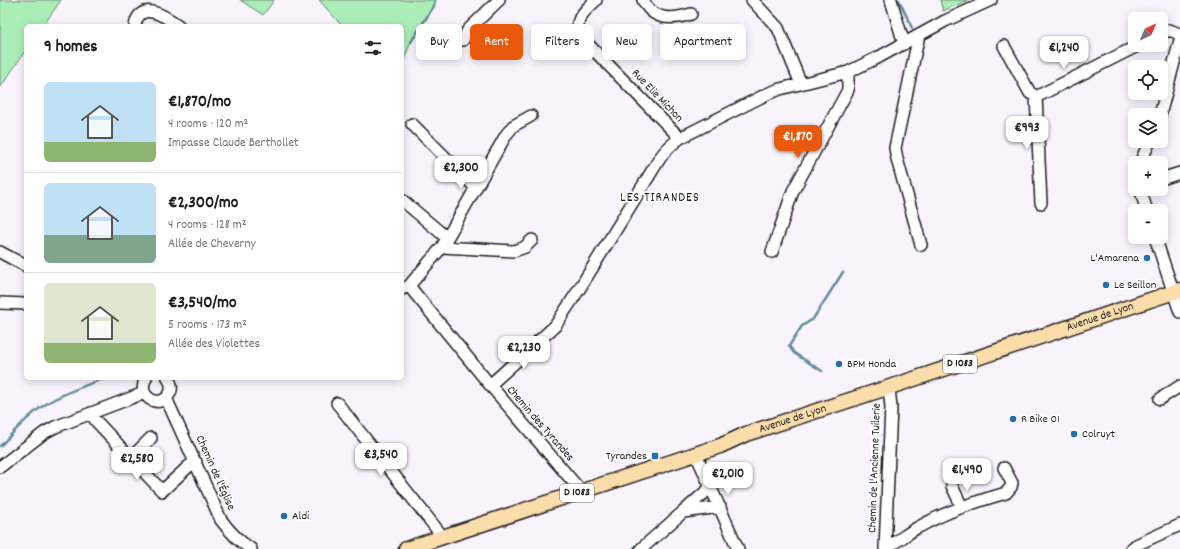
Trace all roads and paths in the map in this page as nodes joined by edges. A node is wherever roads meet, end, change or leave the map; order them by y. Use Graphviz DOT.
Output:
graph roads {
  1 [pos="499,0"];
  2 [pos="596,0"];
  3 [pos="643,0"];
  4 [pos="752,0"];
  5 [pos="890,0"];
  6 [pos="991,0"];
  7 [pos="691,14"];
  8 [pos="135,24"];
  9 [pos="177,24"];
  10 [pos="1168,30"];
  11 [pos="1180,34"];
  12 [pos="919,36"];
  13 [pos="463,40"];
  14 [pos="1180,40"];
  15 [pos="904,44"];
  16 [pos="1004,46"];
  17 [pos="1128,51"];
  18 [pos="848,72"];
  19 [pos="802,84"];
  20 [pos="1036,96"];
  21 [pos="1162,108"];
  22 [pos="531,116"];
  23 [pos="412,124"];
  24 [pos="680,138"];
  25 [pos="1180,173"];
  26 [pos="1168,177"];
  27 [pos="475,187"];
  28 [pos="404,202"];
  29 [pos="1040,203"];
  30 [pos="532,240"];
  31 [pos="444,243"];
  32 [pos="1159,244"];
  33 [pos="921,245"];
  34 [pos="0,252"];
  35 [pos="772,252"];
  36 [pos="24,265"];
  37 [pos="405,287"];
  38 [pos="1176,292"];
  39 [pos="0,303"];
  40 [pos="24,304"];
  41 [pos="1180,312"];
  42 [pos="145,380"];
  43 [pos="173,380"];
  44 [pos="490,385"];
  45 [pos="1180,386"];
  46 [pos="889,388"];
  47 [pos="144,393"];
  48 [pos="166,398"];
  49 [pos="1160,399"];
  50 [pos="337,403"];
  51 [pos="91,413"];
  52 [pos="151,438"];
  53 [pos="696,454"];
  54 [pos="131,458"];
  55 [pos="196,462"];
  56 [pos="0,467"];
  57 [pos="1004,468"];
  58 [pos="952,486"];
  59 [pos="711,487"];
  60 [pos="581,491"];
  61 [pos="720,507"];
  62 [pos="962,508"];
  63 [pos="683,512"];
  64 [pos="1180,525"];
  65 [pos="443,537"];
  66 [pos="891,547"];
  67 [pos="251,549"];
  68 [pos="406,549"];
  69 [pos="641,549"];
  70 [pos="738,549"];
  71 [pos="1131,549"];
  1 -- 13 [label="street"];
  2 -- 24 [label="street, Rue Elie Michon"];
  3 -- 7 [label="street"];
  4 -- 19 [label="street"];
  5 -- 15 [label="street"];
  6 -- 12 [label="street"];
  8 -- 9 [label="street"];
  10 -- 11 [label="street"];
  12 -- 15 [label="street"];
  12 -- 33 [label="street"];
  14 -- 21 [label="street"];
  15 -- 18 [label="street"];
  16 -- 20 [label="street"];
  17 -- 20 [label="street"];
  18 -- 19 [label="street"];
  18 -- 35 [label="street"];
  19 -- 24 [label="street"];
  20 -- 29 [label="street"];
  22 -- 27 [label="street"];
  23 -- 27 [label="street"];
  24 -- 44 [label="street"];
  25 -- 26 [label="street"];
  27 -- 31 [label="street"];
  28 -- 31 [label="street"];
  30 -- 31 [label="street"];
  31 -- 37 [label="street"];
  32 -- 38 [label="street"];
  34 -- 36 [label="street"];
  37 -- 44 [label="street, Chemin des Tyrandes"];
  38 -- 41 [label="street"];
  38 -- 46 [label="main road, Avenue de Lyon / D 1083"];
  39 -- 40 [label="street"];
  42 -- 47 [label="street"];
  43 -- 48 [label="street"];
  44 -- 60 [label="street, Chemin des Tyrandes"];
  45 -- 49 [label="street"];
  46 -- 53 [label="main road, Avenue de Lyon / D 1083"];
  46 -- 66 [label="street, Chemin de l'Ancienne Tuilerie"];
  47 -- 48 [label="street"];
  47 -- 51 [label="street"];
  48 -- 55 [label="street, Chemin de l'Église"];
  50 -- 65 [label="street"];
  51 -- 54 [label="street"];
  51 -- 56 [label="street"];
  52 -- 54 [label="street"];
  53 -- 59 [label="street"];
  53 -- 60 [label="main road, Avenue de Lyon / D 1083"];
  54 -- 55 [label="street"];
  55 -- 67 [label="street, Chemin de l'Église"];
  57 -- 62 [label="street"];
  58 -- 62 [label="street"];
  59 -- 61 [label="street"];
  59 -- 63 [label="street"];
  60 -- 65 [label="main road, Avenue de Lyon / D 1083"];
  61 -- 63 [label="street"];
  61 -- 70 [label="street"];
  62 -- 66 [label="street"];
  63 -- 69 [label="street"];
  64 -- 71 [label="street"];
  65 -- 68 [label="main road, Avenue de Lyon / D 1083"];
}
